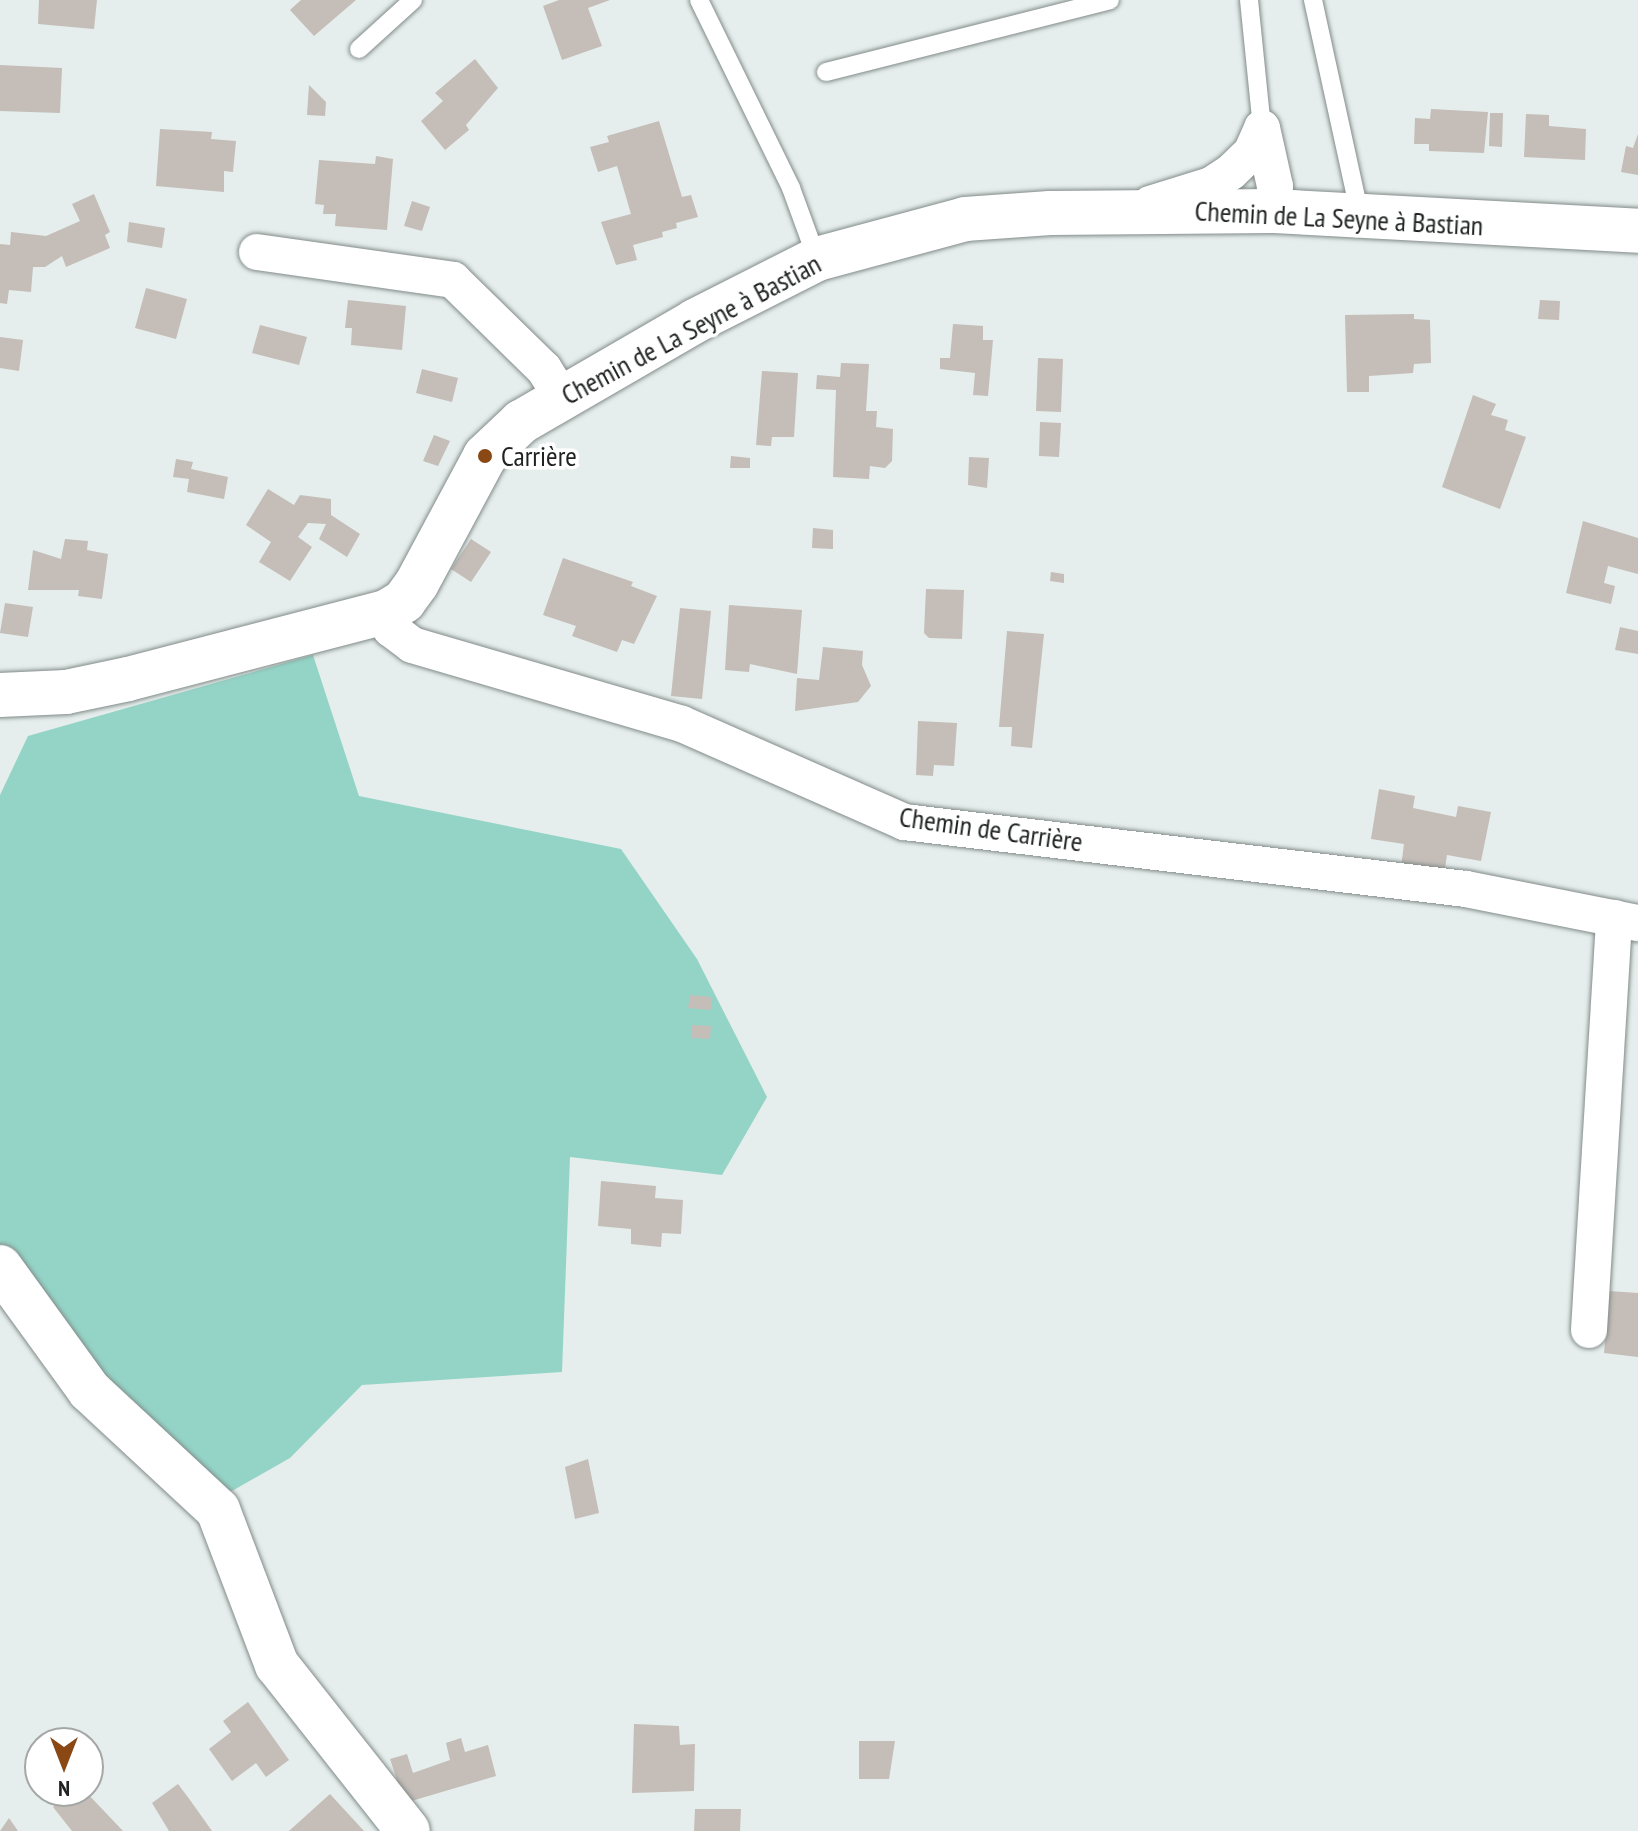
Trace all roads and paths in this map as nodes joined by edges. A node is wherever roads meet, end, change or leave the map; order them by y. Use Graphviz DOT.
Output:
graph roads {
  1 [pos="413,0"];
  2 [pos="699,0"];
  3 [pos="1110,0"];
  4 [pos="1249,0"];
  5 [pos="1313,0"];
  6 [pos="359,49"];
  7 [pos="826,72"];
  8 [pos="1262,128"];
  9 [pos="1129,210"];
  10 [pos="1274,211"];
  11 [pos="1360,218"];
  12 [pos="1638,231"];
  13 [pos="257,252"];
  14 [pos="817,259"];
  15 [pos="562,398"];
  16 [pos="386,612"];
  17 [pos="0,695"];
  18 [pos="1626,920"];
  19 [pos="0,1267"];
  20 [pos="1589,1330"];
  21 [pos="408,1831"];
  1 -- 6 [label="lane"];
  2 -- 14 [label="lane"];
  3 -- 7 [label="lane"];
  4 -- 8 [label="lane"];
  5 -- 11 [label="lane"];
  8 -- 9 [label="street"];
  8 -- 10 [label="street"];
  9 -- 10 [label="street, Chemin de La Seyne à Bastian"];
  9 -- 14 [label="street, Chemin de La Seyne à Bastian"];
  10 -- 11 [label="street, Chemin de La Seyne à Bastian"];
  11 -- 12 [label="street, Chemin de La Seyne à Bastian"];
  13 -- 15 [label="street"];
  14 -- 15 [label="street, Chemin de La Seyne à Bastian"];
  15 -- 16 [label="street, Chemin de La Seyne à Bastian"];
  16 -- 17 [label="street, Chemin de La Seyne à Bastian"];
  16 -- 18 [label="street, Chemin de Carrière"];
  18 -- 20 [label="street"];
  19 -- 21 [label="street"];
}
